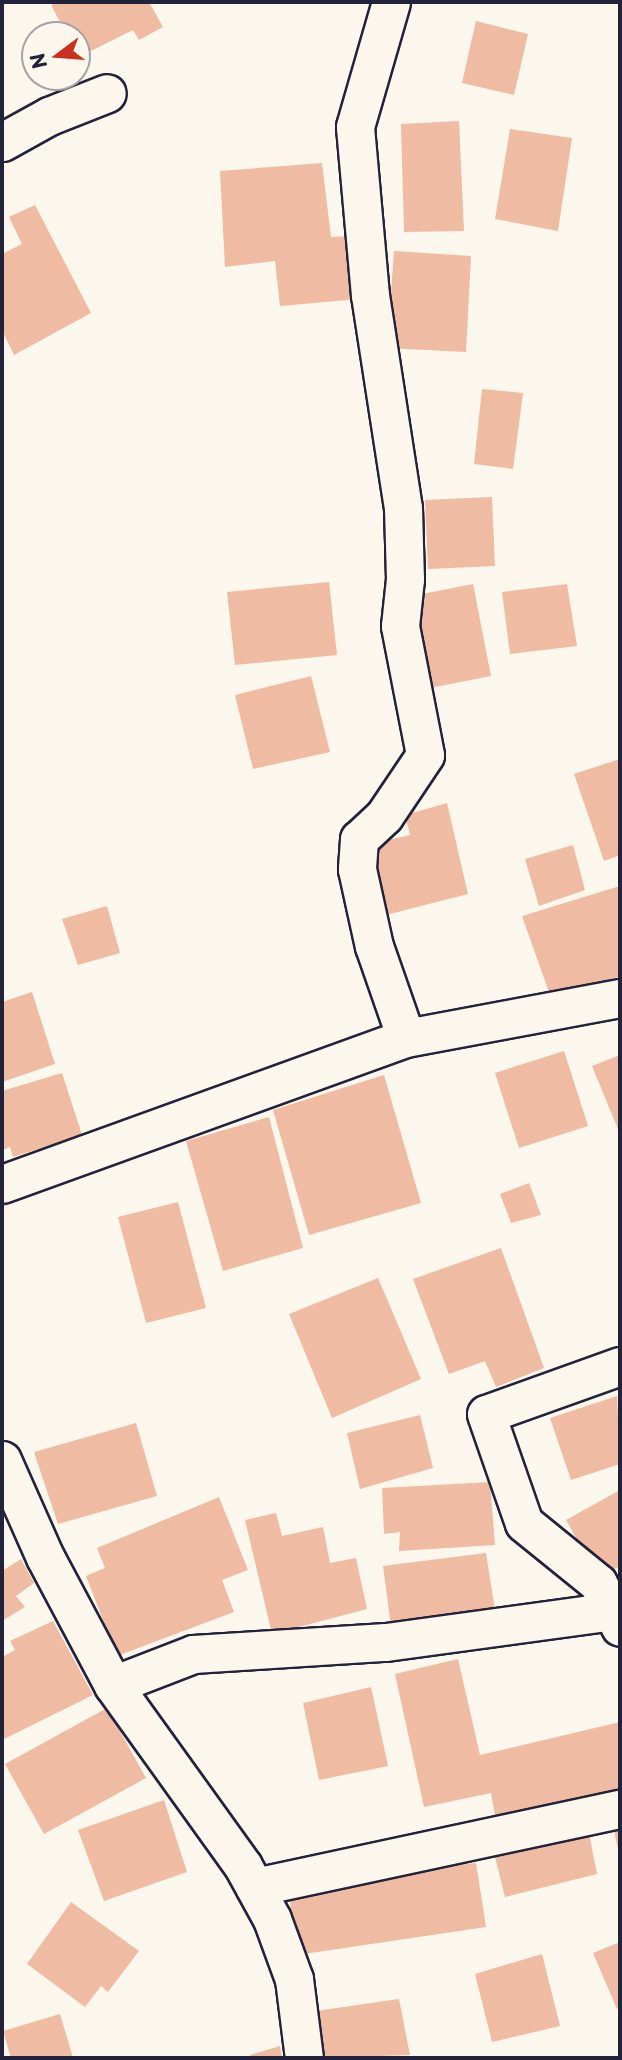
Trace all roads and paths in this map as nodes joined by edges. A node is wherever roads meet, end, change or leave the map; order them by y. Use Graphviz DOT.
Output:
graph roads {
  1 [pos="390,2"];
  2 [pos="107,93"];
  3 [pos="2,142"];
  4 [pos="620,998"];
  5 [pos="406,1038"];
  6 [pos="2,1184"];
  7 [pos="620,1366"];
  8 [pos="2,1460"];
  9 [pos="616,1619"];
  10 [pos="113,1685"];
  11 [pos="620,1809"];
  12 [pos="255,1887"];
  13 [pos="304,2058"];
  1 -- 5 [label="street"];
  2 -- 3 [label="street"];
  4 -- 5 [label="street"];
  5 -- 6 [label="street"];
  7 -- 9 [label="street"];
  8 -- 10 [label="street"];
  9 -- 10 [label="street"];
  10 -- 12 [label="street"];
  11 -- 12 [label="street"];
  12 -- 13 [label="street"];
}
